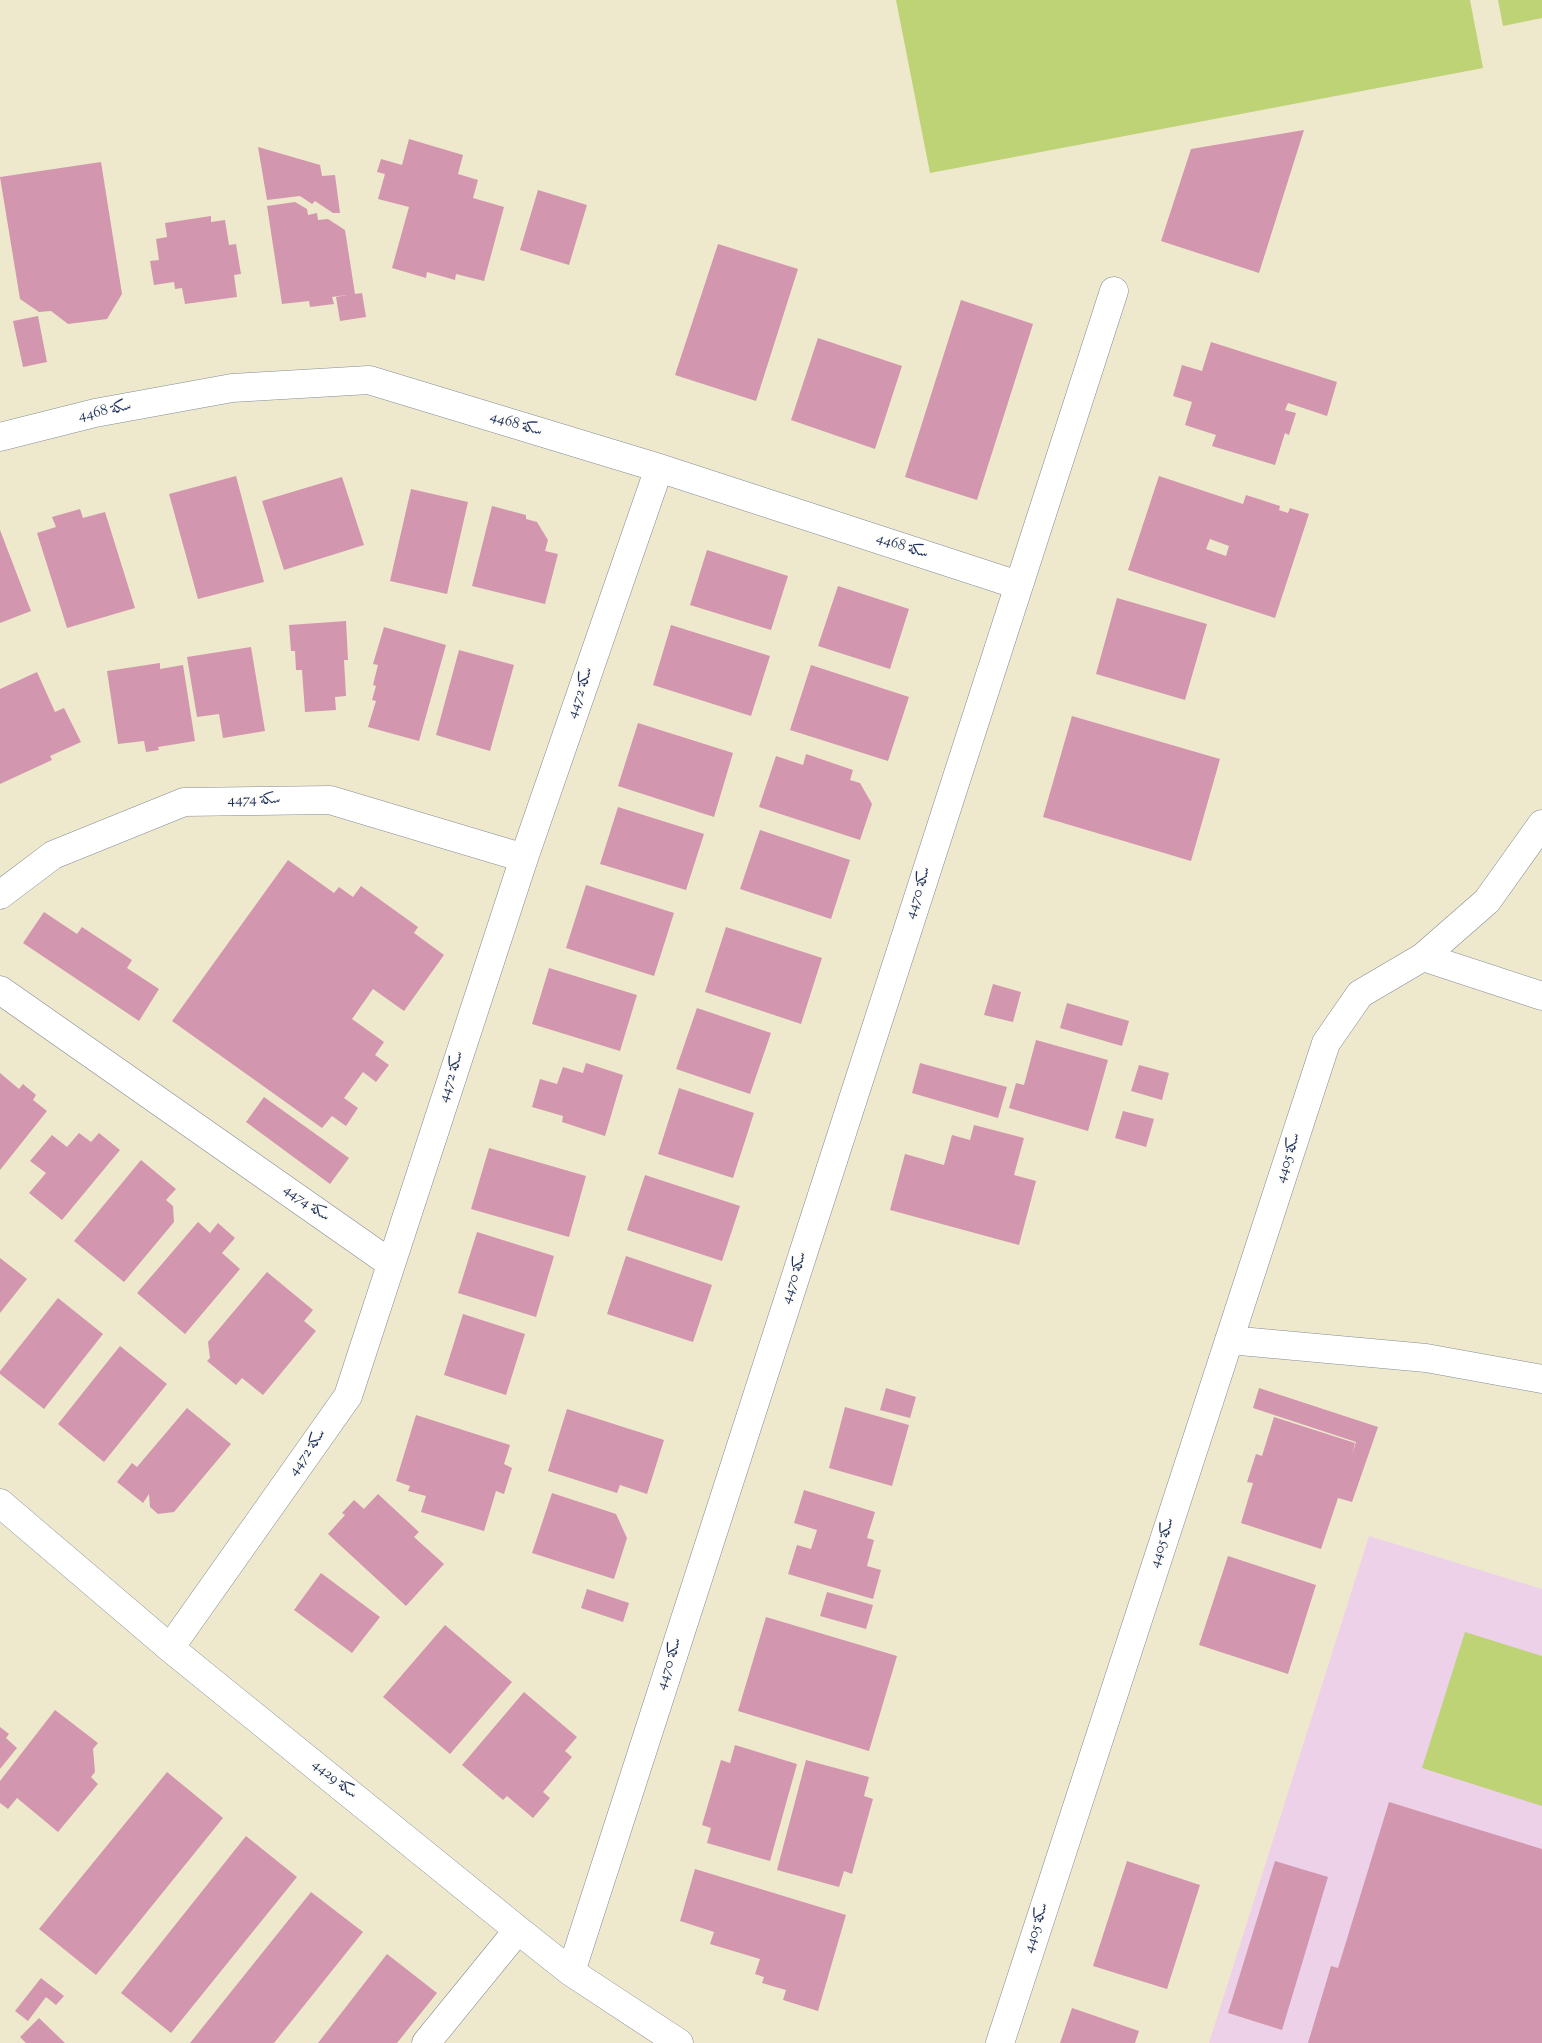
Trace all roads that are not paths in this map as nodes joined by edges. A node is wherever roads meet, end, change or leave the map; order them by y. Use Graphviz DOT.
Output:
graph roads {
  1 [pos="1114,291"];
  2 [pos="0,437"];
  3 [pos="659,468"];
  4 [pos="1018,585"];
  5 [pos="1542,824"];
  6 [pos="524,858"];
  7 [pos="0,894"];
  8 [pos="1423,956"];
  9 [pos="0,990"];
  10 [pos="1542,996"];
  11 [pos="390,1263"];
  12 [pos="1229,1340"];
  13 [pos="1542,1379"];
  14 [pos="0,1503"];
  15 [pos="170,1648"];
  16 [pos="518,1930"];
  17 [pos="571,1972"];
  18 [pos="426,2043"];
  19 [pos="680,2043"];
  20 [pos="1000,2043"];
  1 -- 4 [label="street, سكة 4470"];
  2 -- 3 [label="street, سكة 4468"];
  3 -- 4 [label="street, سكة 4468"];
  3 -- 6 [label="street, سكة 4472"];
  4 -- 17 [label="street, سكة 4470"];
  5 -- 8 [label="street, سكة 4405"];
  6 -- 7 [label="street, سكة 4474"];
  6 -- 11 [label="street, سكة 4472"];
  8 -- 10 [label="street"];
  8 -- 12 [label="street, سكة 4405"];
  9 -- 11 [label="street, سكة 4474"];
  11 -- 15 [label="street, سكة 4472"];
  12 -- 13 [label="street"];
  12 -- 20 [label="street, سكة 4405"];
  14 -- 15 [label="street, سكة 4429"];
  15 -- 16 [label="street, سكة 4429"];
  16 -- 17 [label="street, سكة 4429"];
  16 -- 18 [label="street"];
  17 -- 19 [label="street, سكة 4429"];
}
